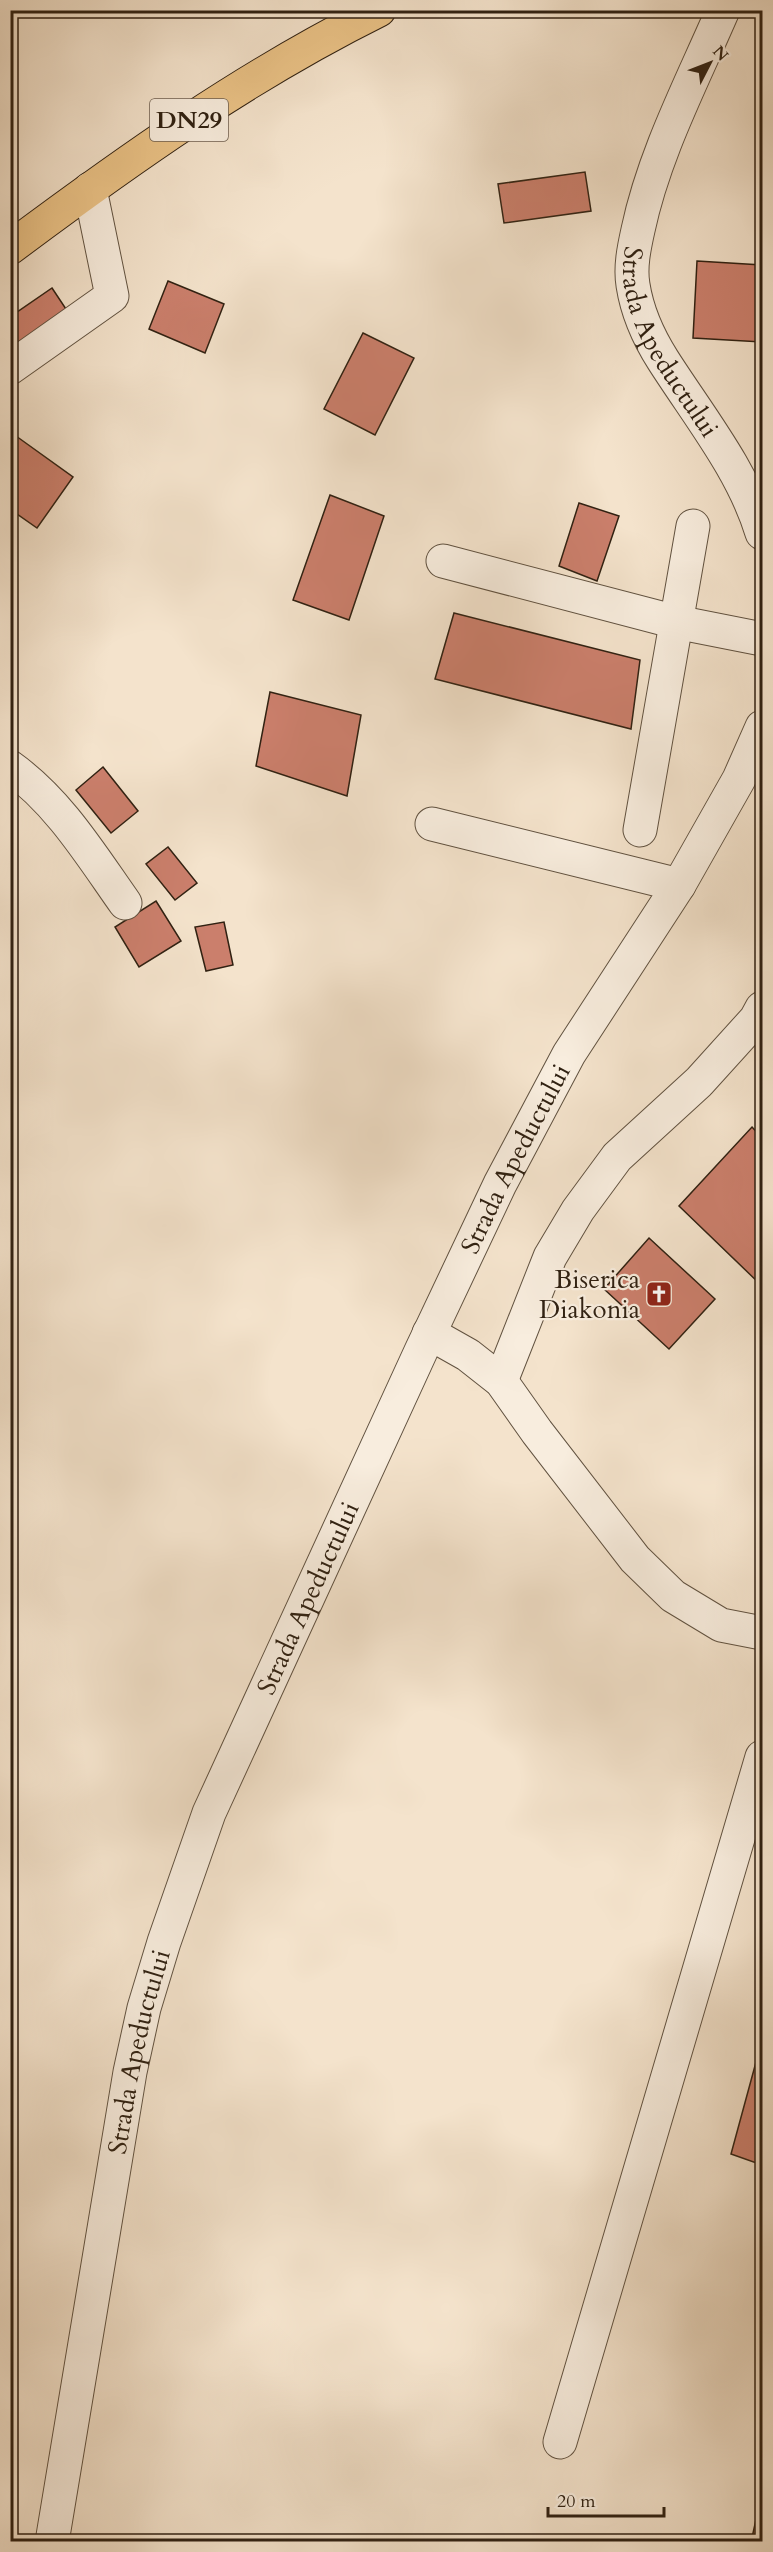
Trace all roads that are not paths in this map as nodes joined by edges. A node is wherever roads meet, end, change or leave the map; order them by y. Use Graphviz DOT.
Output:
graph roads {
  1 [pos="379,10"];
  2 [pos="723,10"];
  3 [pos="90,189"];
  4 [pos="10,248"];
  5 [pos="10,368"];
  6 [pos="693,526"];
  7 [pos="762,533"];
  8 [pos="443,561"];
  9 [pos="676,622"];
  10 [pos="762,639"];
  11 [pos="762,727"];
  12 [pos="10,767"];
  13 [pos="432,824"];
  14 [pos="640,830"];
  15 [pos="678,885"];
  16 [pos="125,903"];
  17 [pos="762,1008"];
  18 [pos="429,1333"];
  19 [pos="501,1381"];
  20 [pos="762,1634"];
  21 [pos="762,1757"];
  22 [pos="560,2442"];
  23 [pos="52,2541"];
  1 -- 3 [label="main road, DN29"];
  2 -- 7 [label="street, Strada Apeductului"];
  3 -- 4 [label="main road, DN29"];
  3 -- 5 [label="street"];
  6 -- 9 [label="street"];
  8 -- 9 [label="street"];
  9 -- 10 [label="street"];
  9 -- 14 [label="street"];
  11 -- 15 [label="street, Strada Apeductului"];
  12 -- 16 [label="street"];
  13 -- 15 [label="street"];
  15 -- 18 [label="street, Strada Apeductului"];
  17 -- 19 [label="street"];
  18 -- 19 [label="street"];
  18 -- 23 [label="street, Strada Apeductului"];
  19 -- 20 [label="street"];
  21 -- 22 [label="street"];
}
